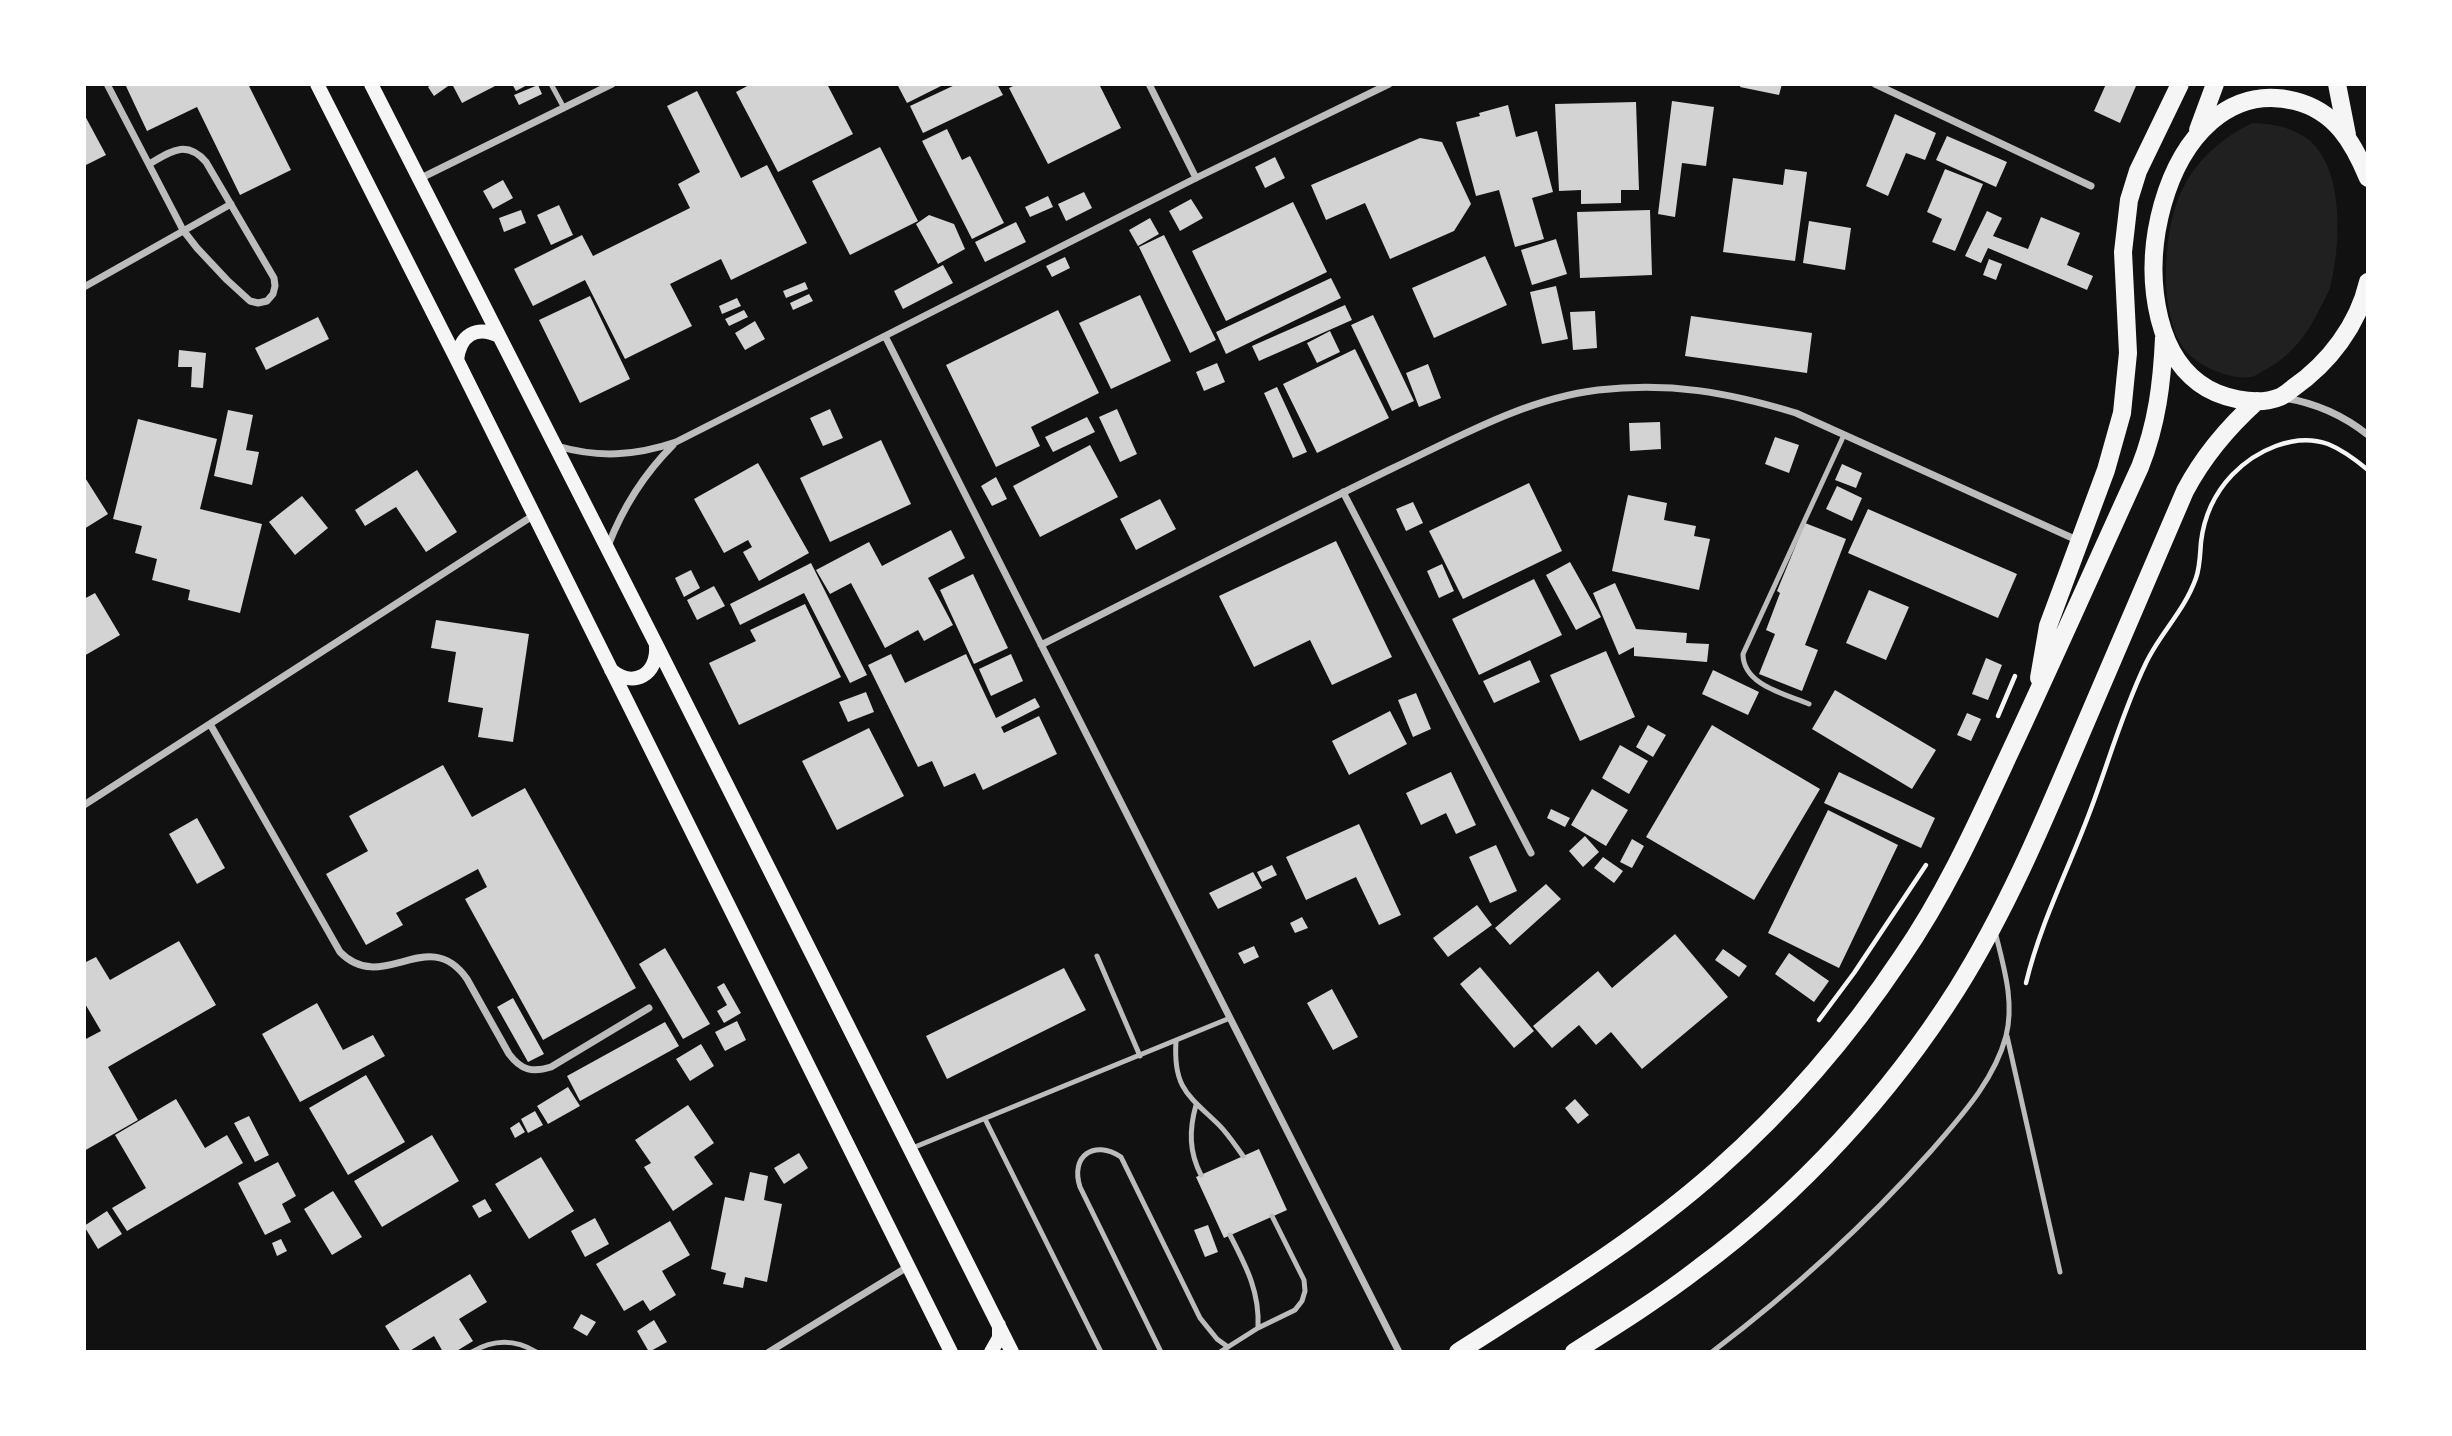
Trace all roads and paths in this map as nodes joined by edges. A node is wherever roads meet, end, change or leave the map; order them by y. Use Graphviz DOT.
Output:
graph roads {
  1 [pos="107,84"];
  2 [pos="317,84"];
  3 [pos="370,84"];
  4 [pos="551,84"];
  5 [pos="612,84"];
  6 [pos="1149,84"];
  7 [pos="1389,84"];
  8 [pos="1875,84"];
  9 [pos="2180,84"];
  10 [pos="2215,84"];
  11 [pos="2337,84"];
  12 [pos="564,108"];
  13 [pos="2347,135"];
  14 [pos="2194,138"];
  15 [pos="2363,155"];
  16 [pos="149,164"];
  17 [pos="2368,177"];
  18 [pos="1196,178"];
  19 [pos="419,179"];
  20 [pos="2091,186"];
  21 [pos="230,204"];
  22 [pos="183,230"];
  23 [pos="84,287"];
  24 [pos="2367,292"];
  25 [pos="499,336"];
  26 [pos="885,336"];
  27 [pos="2164,338"];
  28 [pos="457,360"];
  29 [pos="2280,397"];
  30 [pos="2257,401"];
  31 [pos="1844,435"];
  32 [pos="2368,435"];
  33 [pos="676,442"];
  34 [pos="555,445"];
  35 [pos="2208,452"];
  36 [pos="2238,470"];
  37 [pos="2368,470"];
  38 [pos="1343,492"];
  39 [pos="534,515"];
  40 [pos="2079,541"];
  41 [pos="607,548"];
  42 [pos="656,644"];
  43 [pos="1041,645"];
  44 [pos="2018,668"];
  45 [pos="610,669"];
  46 [pos="2038,693"];
  47 [pos="1809,704"];
  48 [pos="1997,717"];
  49 [pos="210,724"];
  50 [pos="84,806"];
  51 [pos="1531,853"];
  52 [pos="1928,862"];
  53 [pos="1994,925"];
  54 [pos="1097,956"];
  55 [pos="2025,990"];
  56 [pos="649,1008"];
  57 [pos="1230,1018"];
  58 [pos="1819,1020"];
  59 [pos="2006,1034"];
  60 [pos="1176,1041"];
  61 [pos="1140,1056"];
  62 [pos="1196,1105"];
  63 [pos="985,1119"];
  64 [pos="910,1149"];
  65 [pos="1243,1156"];
  66 [pos="1201,1175"];
  67 [pos="1272,1216"];
  68 [pos="1230,1235"];
  69 [pos="909,1266"];
  70 [pos="2060,1272"];
  71 [pos="999,1325"];
  72 [pos="1258,1328"];
  73 [pos="1228,1347"];
  74 [pos="951,1350"];
  75 [pos="472,1352"];
  76 [pos="536,1352"];
  77 [pos="769,1352"];
  78 [pos="990,1352"];
  79 [pos="1012,1352"];
  80 [pos="1101,1352"];
  81 [pos="1161,1352"];
  82 [pos="1220,1352"];
  83 [pos="1399,1352"];
  84 [pos="1458,1352"];
  85 [pos="1574,1352"];
  86 [pos="1712,1352"];
  1 -- 16 [label="street"];
  2 -- 28 [label="main road"];
  3 -- 19 [label="main road"];
  4 -- 12 [label="lane"];
  5 -- 12 [label="street"];
  6 -- 18 [label="street"];
  7 -- 18 [label="street"];
  8 -- 20 [label="street"];
  9 -- 40 [label="main road"];
  10 -- 14 [label="main road"];
  11 -- 13 [label="main road"];
  12 -- 19 [label="street"];
  13 -- 14 [label="main road"];
  13 -- 15 [label="main road"];
  14 -- 27 [label="main road"];
  15 -- 17 [label="main road"];
  16 -- 21 [label="street"];
  16 -- 22 [label="street"];
  18 -- 26 [label="street"];
  19 -- 25 [label="main road"];
  21 -- 22 [label="street"];
  21 -- 22 [label="street"];
  22 -- 23 [label="street"];
  24 -- 29 [label="main road"];
  25 -- 28 [label="main road"];
  25 -- 34 [label="main road"];
  26 -- 33 [label="street"];
  26 -- 43 [label="street"];
  27 -- 30 [label="main road"];
  27 -- 46 [label="main road"];
  28 -- 39 [label="main road"];
  29 -- 30 [label="main road"];
  29 -- 32 [label="street"];
  30 -- 35 [label="main road"];
  31 -- 38 [label="street"];
  31 -- 40 [label="street"];
  31 -- 47 [label="lane"];
  33 -- 34 [label="street"];
  33 -- 41 [label="street"];
  34 -- 41 [label="main road"];
  35 -- 36 [label="path"];
  35 -- 53 [label="main road"];
  36 -- 37 [label="path"];
  36 -- 55 [label="path"];
  38 -- 43 [label="street"];
  38 -- 51 [label="street"];
  39 -- 45 [label="main road"];
  39 -- 49 [label="street"];
  40 -- 46 [label="main road"];
  41 -- 42 [label="main road"];
  42 -- 45 [label="main road"];
  42 -- 64 [label="main road"];
  43 -- 57 [label="street"];
  44 -- 48 [label="path"];
  45 -- 69 [label="main road"];
  46 -- 84 [label="main road"];
  49 -- 50 [label="street"];
  49 -- 56 [label="street"];
  52 -- 58 [label="path"];
  53 -- 59 [label="lane"];
  53 -- 85 [label="main road"];
  54 -- 61 [label="lane"];
  57 -- 60 [label="lane"];
  57 -- 83 [label="street"];
  59 -- 70 [label="lane"];
  59 -- 86 [label="lane"];
  60 -- 61 [label="lane"];
  60 -- 62 [label="lane"];
  61 -- 63 [label="lane"];
  62 -- 65 [label="lane"];
  62 -- 66 [label="lane"];
  63 -- 64 [label="lane"];
  63 -- 80 [label="lane"];
  64 -- 71 [label="main road"];
  67 -- 72 [label="lane"];
  68 -- 72 [label="lane"];
  69 -- 74 [label="main road"];
  69 -- 77 [label="street"];
  71 -- 78 [label="main road"];
  71 -- 79 [label="main road"];
  72 -- 73 [label="lane"];
  73 -- 81 [label="lane"];
  73 -- 82 [label="lane"];
  75 -- 76 [label="lane"];
}
